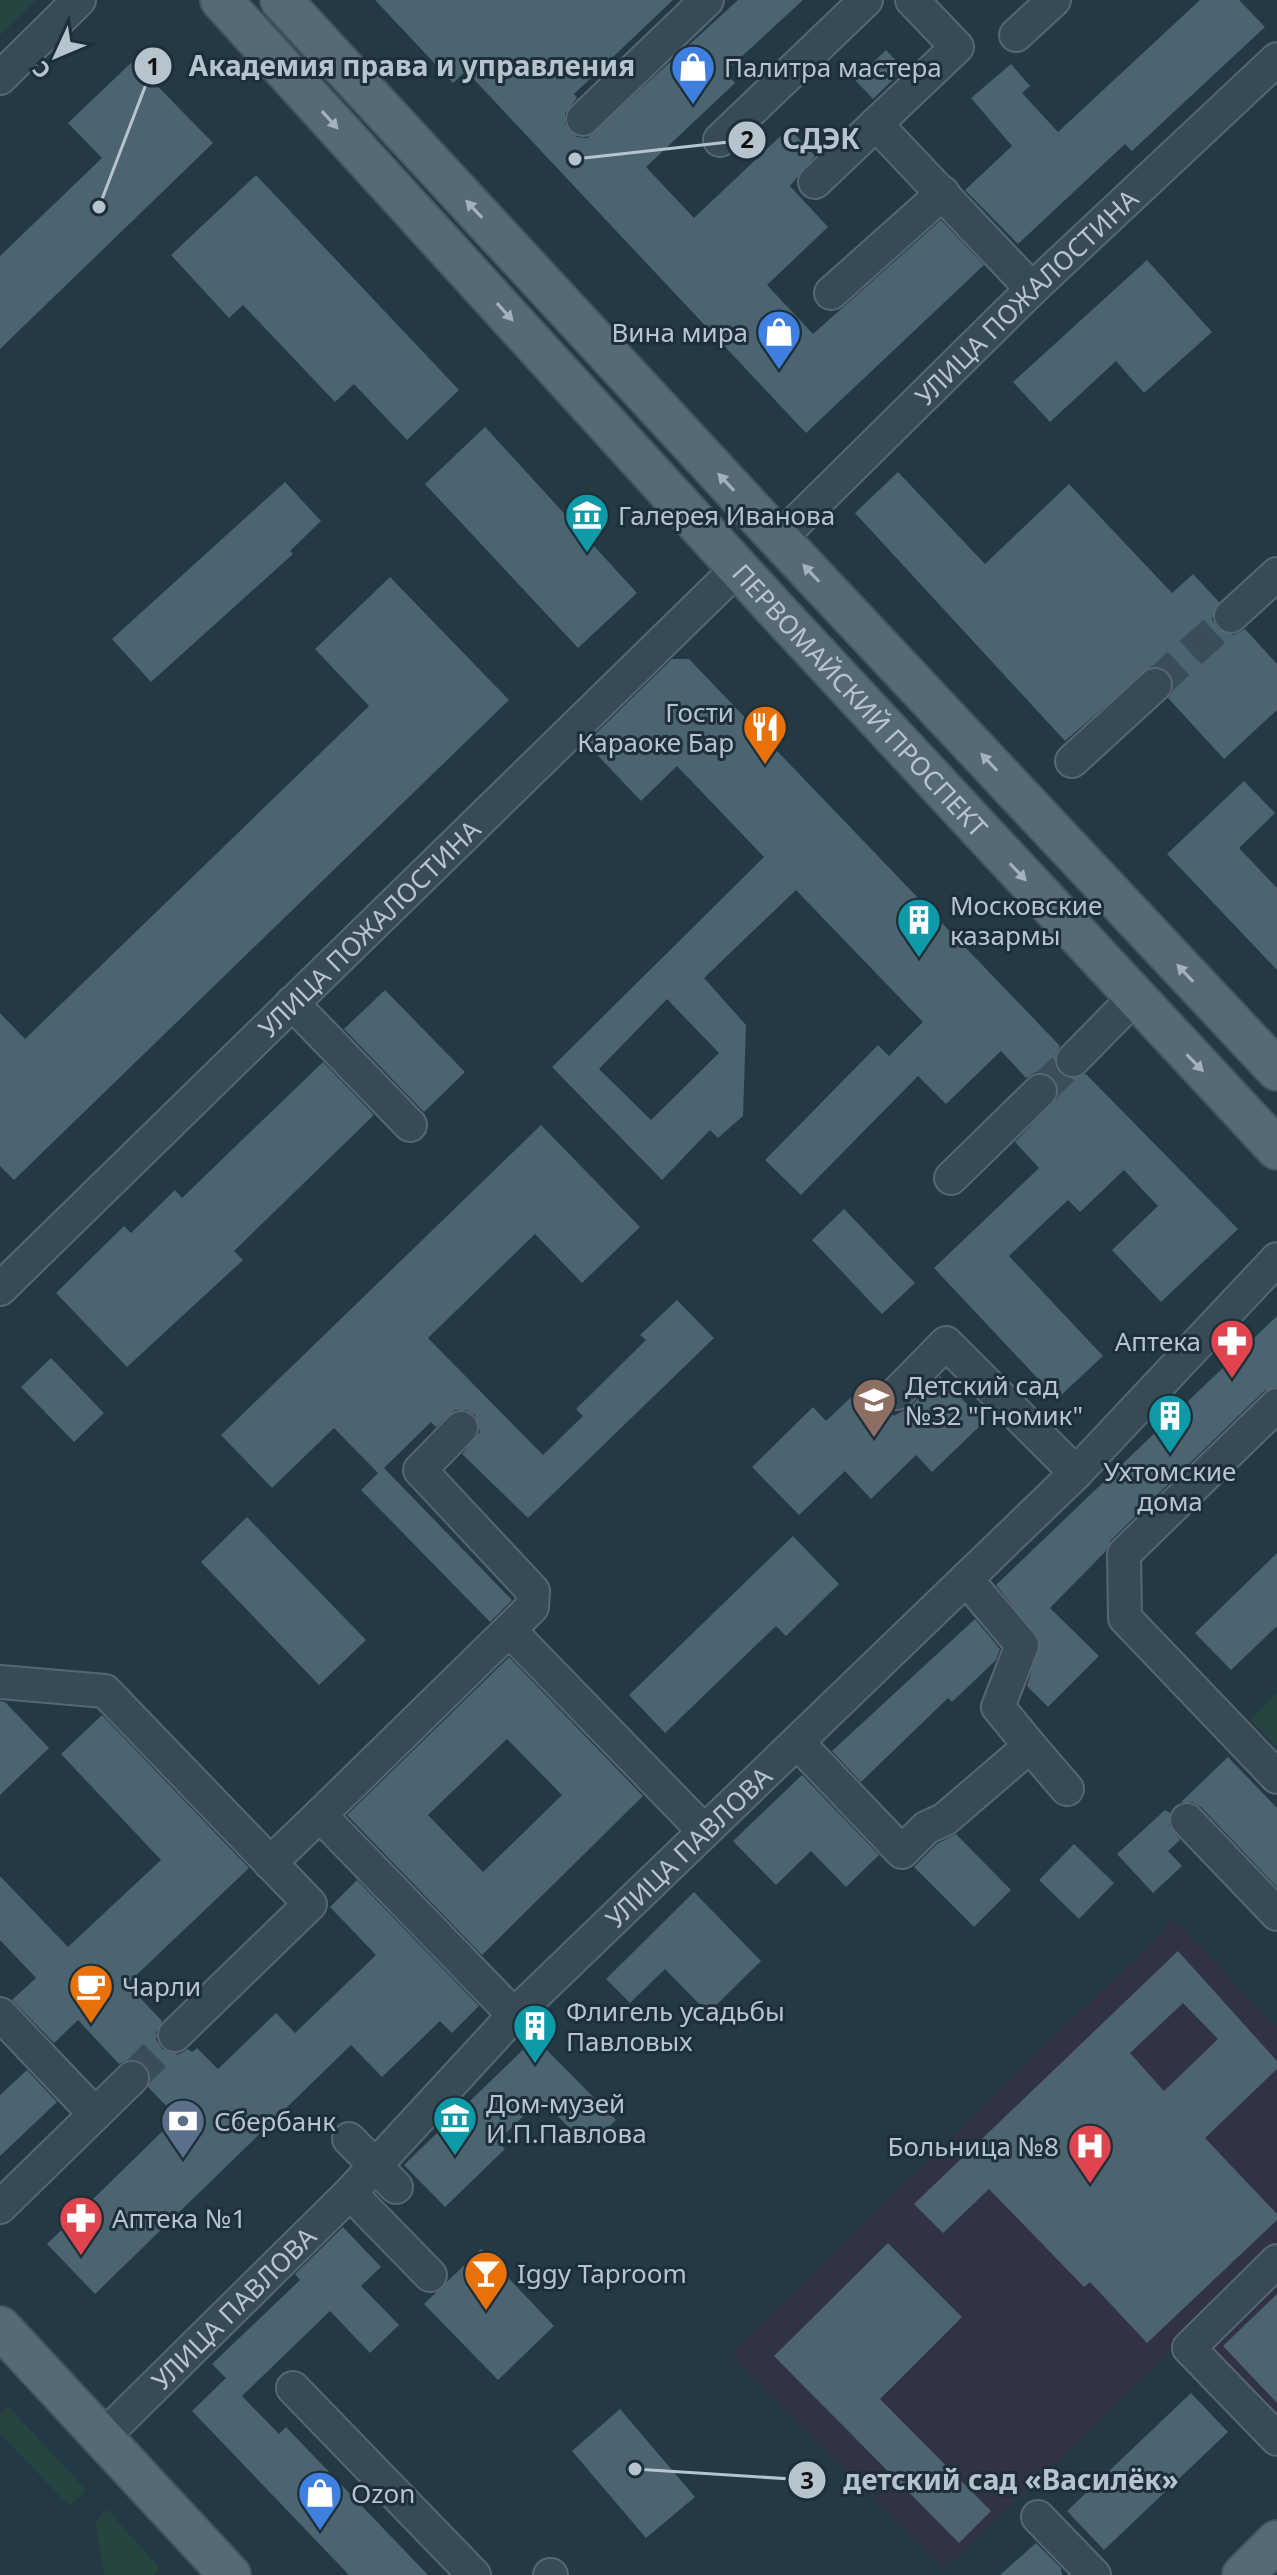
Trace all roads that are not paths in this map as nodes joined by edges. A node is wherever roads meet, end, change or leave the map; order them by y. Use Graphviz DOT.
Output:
graph roads {
  1 [pos="79,0"];
  2 [pos="221,0"];
  3 [pos="281,0"];
  4 [pos="707,0"];
  5 [pos="866,0"];
  6 [pos="912,0"];
  7 [pos="1054,0"];
  8 [pos="1016,35"];
  9 [pos="1277,59"];
  10 [pos="0,78"];
  11 [pos="583,119"];
  12 [pos="876,124"];
  13 [pos="720,140"];
  14 [pos="815,182"];
  15 [pos="943,193"];
  16 [pos="1032,289"];
  17 [pos="831,293"];
  18 [pos="779,539"];
  19 [pos="738,568"];
  20 [pos="1277,574"];
  21 [pos="1231,616"];
  22 [pos="1155,685"];
  23 [pos="1072,761"];
  24 [pos="1134,998"];
  25 [pos="292,1003"];
  26 [pos="1073,1060"];
  27 [pos="1277,1070"];
  28 [pos="1040,1091"];
  29 [pos="410,1125"];
  30 [pos="1277,1149"];
  31 [pos="951,1178"];
  32 [pos="1277,1259"];
  33 [pos="0,1289"];
  34 [pos="897,1393"];
  35 [pos="1277,1405"];
  36 [pos="461,1428"];
  37 [pos="1076,1473"];
  38 [pos="966,1579"];
  39 [pos="509,1630"];
  40 [pos="0,1682"];
  41 [pos="797,1742"];
  42 [pos="1030,1746"];
  43 [pos="1277,1777"];
  44 [pos="1067,1789"];
  45 [pos="320,1815"];
  46 [pos="1187,1820"];
  47 [pos="704,1831"];
  48 [pos="270,1863"];
  49 [pos="1277,1914"];
  50 [pos="0,2014"];
  51 [pos="514,2015"];
  52 [pos="175,2035"];
  53 [pos="132,2078"];
  54 [pos="95,2114"];
  55 [pos="349,2139"];
  56 [pos="385,2177"];
  57 [pos="350,2193"];
  58 [pos="0,2207"];
  59 [pos="1277,2261"];
  60 [pos="430,2275"];
  61 [pos="0,2327"];
  62 [pos="293,2388"];
  63 [pos="104,2436"];
  64 [pos="1277,2439"];
  65 [pos="1038,2517"];
  66 [pos="1277,2541"];
  67 [pos="230,2575"];
  68 [pos="474,2575"];
  69 [pos="1094,2575"];
  70 [pos="1243,2575"];
  1 -- 10 [label="street"];
  2 -- 19 [label="main road, ПЕРВОМАЙСКИЙ ПРОСПЕКТ, one-way"];
  18 -- 3 [label="main road, ПЕРВОМАЙСКИЙ ПРОСПЕКТ, one-way"];
  4 -- 11 [label="street"];
  5 -- 13 [label="street"];
  6 -- 12 [label="street"];
  7 -- 8 [label="street"];
  9 -- 16 [label="street, УЛИЦА ПОЖАЛОСТИНА"];
  12 -- 14 [label="street"];
  12 -- 15 [label="street"];
  15 -- 16 [label="street"];
  15 -- 17 [label="street"];
  16 -- 18 [label="street, УЛИЦА ПОЖАЛОСТИНА"];
  27 -- 18 [label="main road, ПЕРВОМАЙСКИЙ ПРОСПЕКТ, one-way"];
  19 -- 24 [label="main road, ПЕРВОМАЙСКИЙ ПРОСПЕКТ, one-way"];
  19 -- 25 [label="street, УЛИЦА ПОЖАЛОСТИНА"];
  20 -- 21 [label="street"];
  22 -- 23 [label="street"];
  24 -- 26 [label="street"];
  24 -- 30 [label="main road, ПЕРВОМАЙСКИЙ ПРОСПЕКТ, one-way"];
  25 -- 29 [label="street"];
  25 -- 33 [label="street, УЛИЦА ПОЖАЛОСТИНА"];
  28 -- 31 [label="street"];
  32 -- 37 [label="street, УЛИЦА ПАВЛОВА"];
  34 -- 37 [label="street"];
  35 -- 43 [label="street"];
  36 -- 39 [label="street"];
  37 -- 38 [label="street, УЛИЦА ПАВЛОВА"];
  38 -- 41 [label="street, УЛИЦА ПАВЛОВА"];
  38 -- 42 [label="street"];
  39 -- 45 [label="street"];
  39 -- 47 [label="street"];
  40 -- 48 [label="street"];
  41 -- 42 [label="street"];
  41 -- 47 [label="street, УЛИЦА ПАВЛОВА"];
  42 -- 44 [label="street"];
  45 -- 48 [label="street"];
  45 -- 51 [label="street"];
  46 -- 49 [label="street"];
  47 -- 51 [label="street, УЛИЦА ПАВЛОВА"];
  48 -- 52 [label="street"];
  50 -- 54 [label="street"];
  51 -- 56 [label="street, УЛИЦА ПАВЛОВА"];
  53 -- 54 [label="street"];
  54 -- 58 [label="street"];
  55 -- 56 [label="street"];
  56 -- 57 [label="street, УЛИЦА ПАВЛОВА"];
  57 -- 60 [label="street"];
  57 -- 63 [label="street, УЛИЦА ПАВЛОВА"];
  59 -- 64 [label="street"];
  61 -- 63 [label="main road"];
  62 -- 68 [label="street"];
  63 -- 67 [label="main road"];
  65 -- 69 [label="street"];
  66 -- 70 [label="main road"];
}
